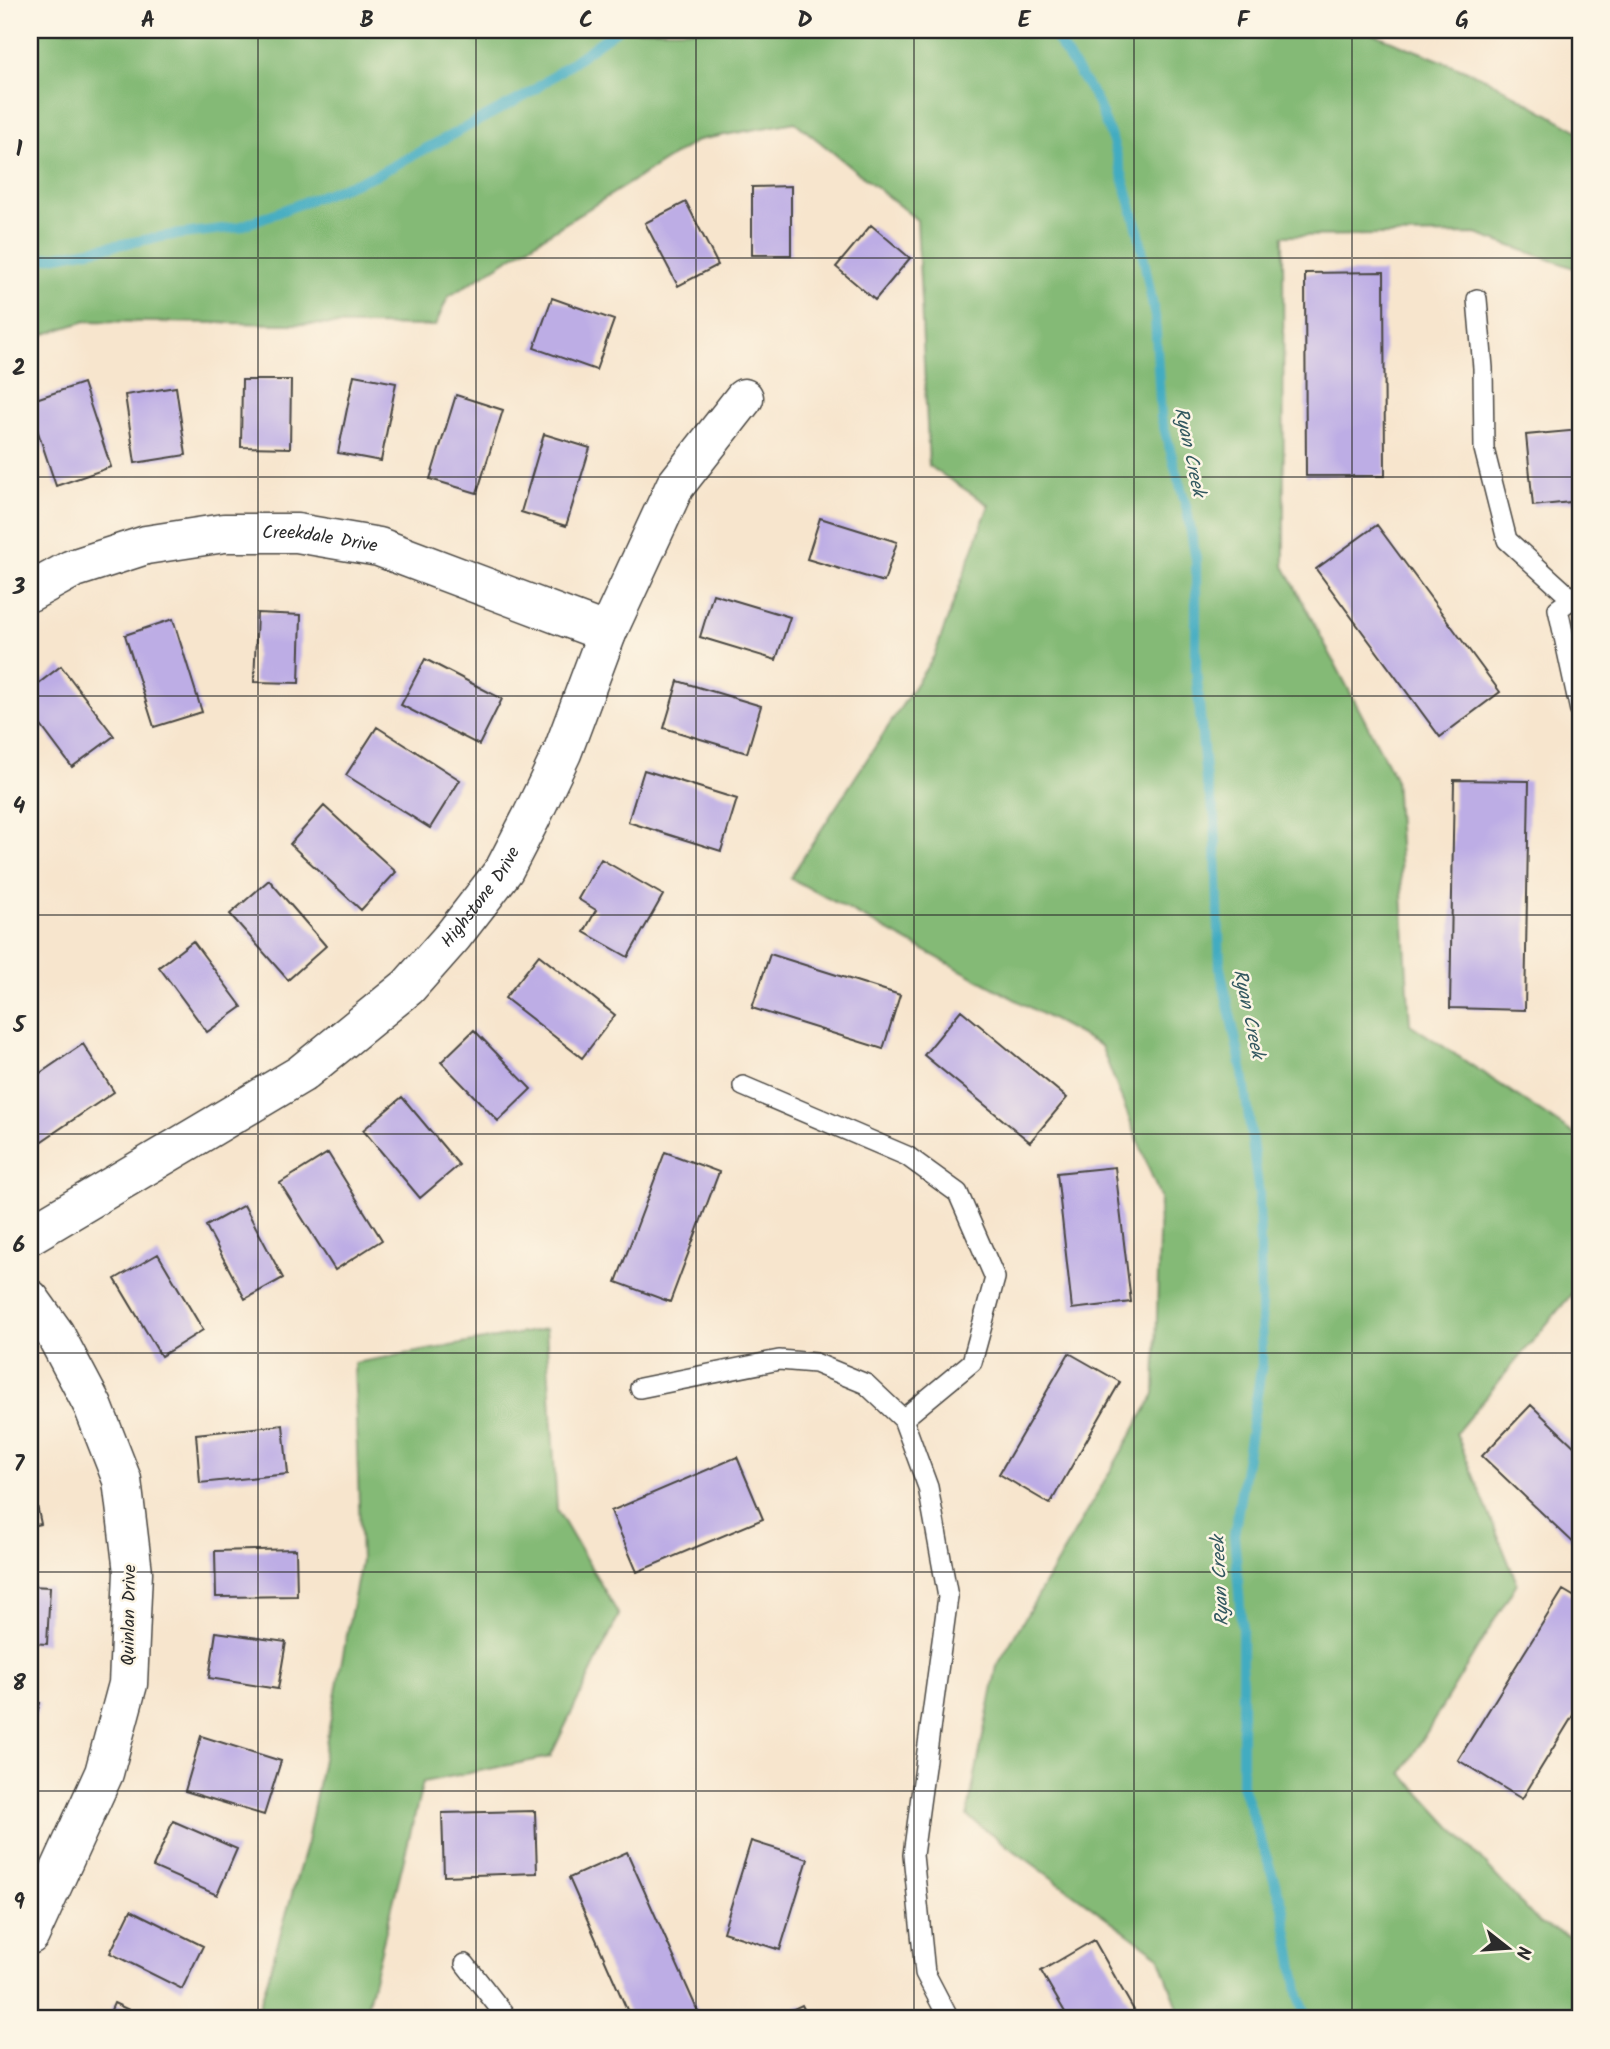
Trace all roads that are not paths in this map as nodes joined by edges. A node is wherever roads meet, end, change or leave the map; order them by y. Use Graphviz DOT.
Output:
graph roads {
  1 [pos="1477,299"];
  2 [pos="744,398"];
  3 [pos="30,592"];
  4 [pos="1576,596"];
  5 [pos="607,632"];
  6 [pos="1580,711"];
  7 [pos="743,1086"];
  8 [pos="30,1235"];
  9 [pos="30,1299"];
  10 [pos="640,1388"];
  11 [pos="903,1419"];
  12 [pos="30,1936"];
  13 [pos="465,1964"];
  14 [pos="508,2019"];
  15 [pos="950,2019"];
  1 -- 4 [label="lane"];
  2 -- 5 [label="street, Highstone Drive"];
  3 -- 5 [label="street, Creekdale Drive"];
  4 -- 6 [label="lane"];
  5 -- 8 [label="street, Highstone Drive"];
  7 -- 11 [label="lane"];
  9 -- 12 [label="street, Quinlan Drive"];
  10 -- 11 [label="lane"];
  11 -- 15 [label="lane"];
  13 -- 14 [label="lane"];
}
